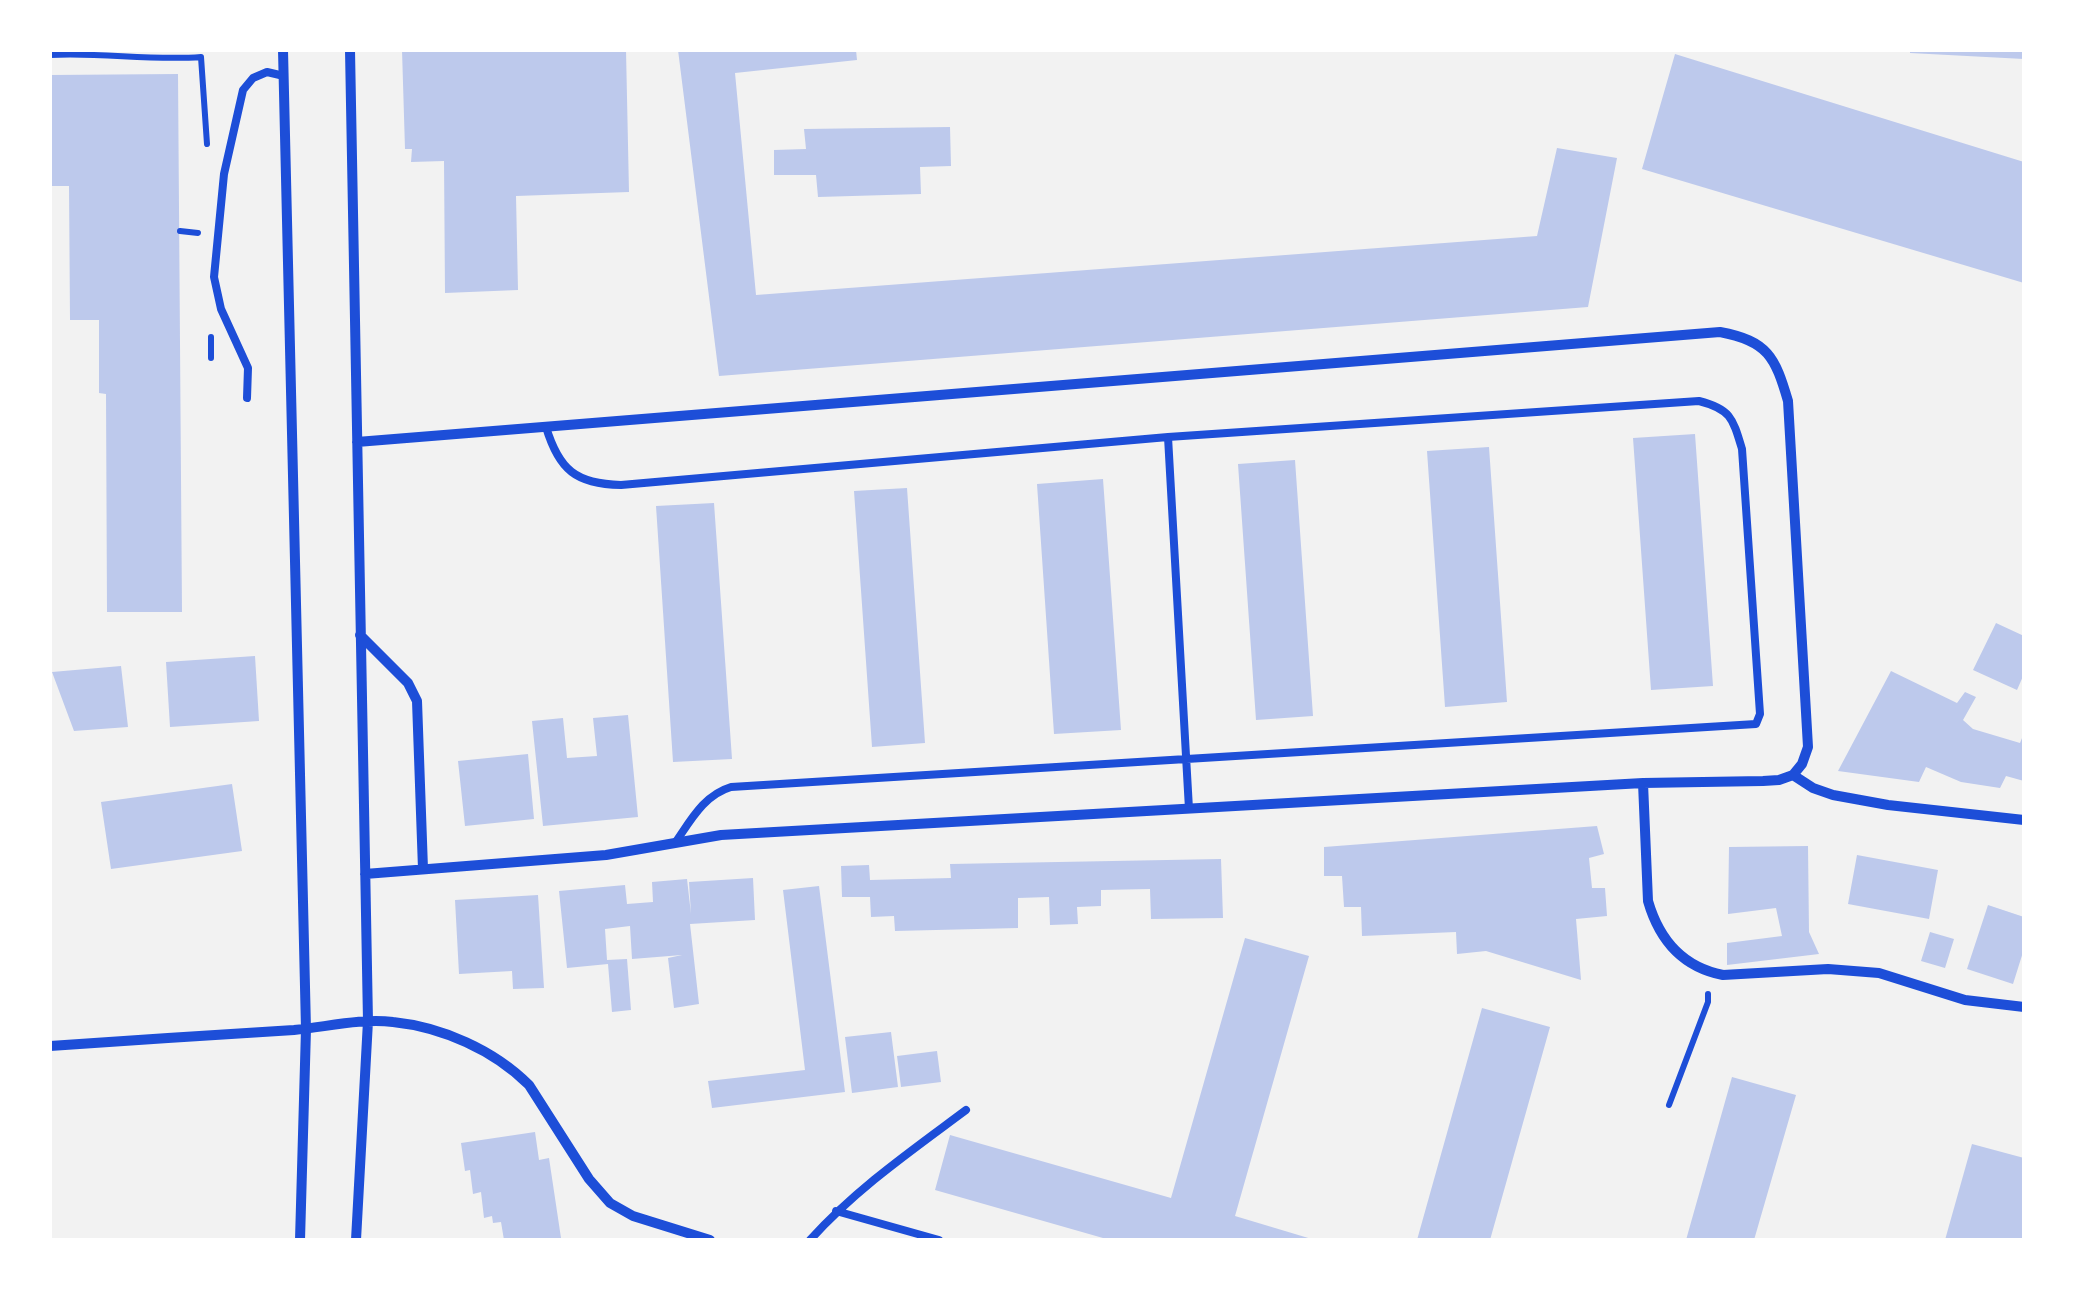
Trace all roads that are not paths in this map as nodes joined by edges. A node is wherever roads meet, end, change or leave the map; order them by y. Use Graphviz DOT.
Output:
graph roads {
  1 [pos="283,50"];
  2 [pos="350,50"];
  3 [pos="284,76"];
  4 [pos="246,398"];
  5 [pos="546,427"];
  6 [pos="1168,436"];
  7 [pos="356,442"];
  8 [pos="360,635"];
  9 [pos="1186,759"];
  10 [pos="1793,775"];
  11 [pos="1643,783"];
  12 [pos="1189,809"];
  13 [pos="2024,820"];
  14 [pos="675,843"];
  15 [pos="423,869"];
  16 [pos="365,874"];
  17 [pos="2024,1008"];
  18 [pos="368,1022"];
  19 [pos="306,1029"];
  20 [pos="50,1046"];
  21 [pos="966,1110"];
  22 [pos="836,1211"];
  23 [pos="300,1240"];
  24 [pos="356,1240"];
  25 [pos="710,1240"];
  26 [pos="810,1240"];
  27 [pos="940,1240"];
  1 -- 3 [label="street"];
  2 -- 7 [label="street"];
  3 -- 4 [label="lane"];
  3 -- 19 [label="street"];
  5 -- 6 [label="lane"];
  5 -- 7 [label="street"];
  5 -- 10 [label="street"];
  6 -- 9 [label="lane"];
  6 -- 9 [label="lane"];
  7 -- 8 [label="street"];
  8 -- 15 [label="street"];
  8 -- 16 [label="street"];
  9 -- 12 [label="lane"];
  9 -- 14 [label="lane"];
  10 -- 11 [label="street"];
  10 -- 13 [label="street"];
  11 -- 12 [label="street"];
  11 -- 17 [label="street"];
  12 -- 14 [label="street"];
  14 -- 15 [label="street"];
  15 -- 16 [label="street"];
  16 -- 18 [label="street"];
  18 -- 19 [label="street"];
  18 -- 24 [label="street"];
  18 -- 25 [label="street"];
  19 -- 20 [label="street"];
  19 -- 23 [label="street"];
  21 -- 22 [label="lane"];
  22 -- 26 [label="lane"];
  22 -- 27 [label="lane"];
}
